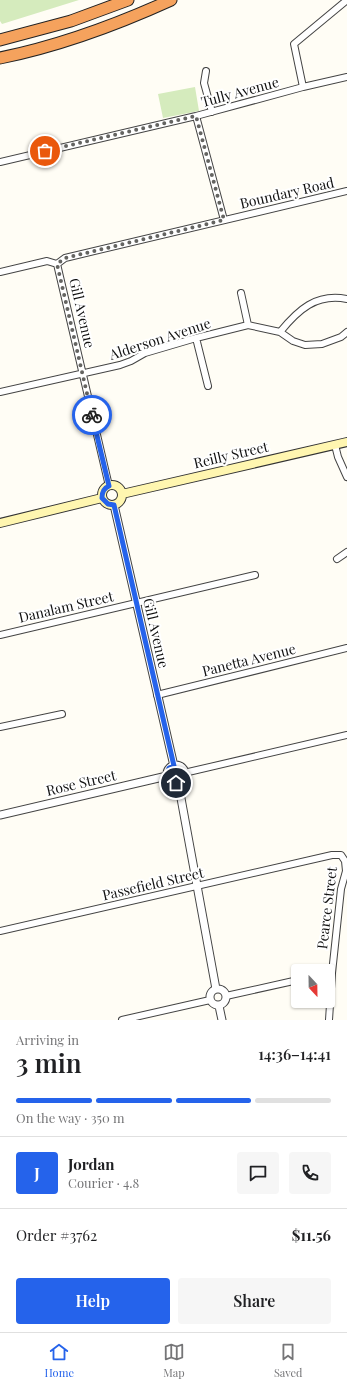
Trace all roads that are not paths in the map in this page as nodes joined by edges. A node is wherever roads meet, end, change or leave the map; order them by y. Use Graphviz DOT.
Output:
graph roads {
  1 [pos="128,0"];
  2 [pos="171,0"];
  3 [pos="347,0"];
  4 [pos="0,40"];
  5 [pos="0,58"];
  6 [pos="206,70"];
  7 [pos="347,77"];
  8 [pos="303,87"];
  9 [pos="212,112"];
  10 [pos="196,116"];
  11 [pos="0,162"];
  12 [pos="347,191"];
  13 [pos="224,220"];
  14 [pos="57,264"];
  15 [pos="0,272"];
  16 [pos="241,292"];
  17 [pos="347,299"];
  18 [pos="248,325"];
  19 [pos="280,332"];
  20 [pos="347,332"];
  21 [pos="196,338"];
  22 [pos="83,374"];
  23 [pos="208,386"];
  24 [pos="0,392"];
  25 [pos="347,442"];
  26 [pos="335,445"];
  27 [pos="347,477"];
  28 [pos="109,486"];
  29 [pos="122,494"];
  30 [pos="102,498"];
  31 [pos="114,505"];
  32 [pos="0,523"];
  33 [pos="347,552"];
  34 [pos="337,559"];
  35 [pos="255,575"];
  36 [pos="136,603"];
  37 [pos="0,635"];
  38 [pos="347,648"];
  39 [pos="157,694"];
  40 [pos="62,714"];
  41 [pos="0,727"];
  42 [pos="347,735"];
  43 [pos="174,766"];
  44 [pos="184,773"];
  45 [pos="167,776"];
  46 [pos="178,782"];
  47 [pos="0,815"];
  48 [pos="311,860"];
  49 [pos="198,886"];
  50 [pos="0,931"];
  51 [pos="331,964"];
  52 [pos="291,982"];
  53 [pos="216,989"];
  54 [pos="226,996"];
  55 [pos="210,1000"];
  56 [pos="220,1006"];
  57 [pos="329,1008"];
  58 [pos="122,1020"];
  59 [pos="222,1020"];
  60 [pos="329,1020"];
  1 -- 4 [label="highway"];
  2 -- 5 [label="highway"];
  3 -- 8 [label="street"];
  6 -- 9 [label="street"];
  7 -- 8 [label="street, Tully Avenue"];
  8 -- 9 [label="street, Tully Avenue"];
  9 -- 10 [label="street, Tully Avenue"];
  10 -- 11 [label="street, Tully Avenue"];
  10 -- 13 [label="street"];
  12 -- 13 [label="street, Boundary Road"];
  13 -- 14 [label="street, Boundary Road"];
  14 -- 15 [label="street, Boundary Road"];
  14 -- 22 [label="street, Gill Avenue"];
  16 -- 18 [label="street"];
  17 -- 19 [label="street"];
  18 -- 19 [label="street, Alderson Avenue"];
  18 -- 21 [label="street, Alderson Avenue"];
  19 -- 20 [label="street, Alderson Avenue"];
  21 -- 22 [label="street, Alderson Avenue"];
  21 -- 23 [label="street"];
  22 -- 24 [label="street, Alderson Avenue"];
  22 -- 28 [label="street, Gill Avenue"];
  25 -- 26 [label="main road, Reilly Street"];
  26 -- 27 [label="street"];
  26 -- 29 [label="main road, Reilly Street"];
  28 -- 29 [label="main road"];
  28 -- 30 [label="main road"];
  29 -- 31 [label="main road"];
  30 -- 31 [label="main road"];
  30 -- 32 [label="main road"];
  31 -- 36 [label="street, Gill Avenue"];
  33 -- 34 [label="street"];
  35 -- 36 [label="street, Danalam Street"];
  36 -- 37 [label="street, Danalam Street"];
  36 -- 39 [label="street, Gill Avenue"];
  38 -- 39 [label="street, Panetta Avenue"];
  39 -- 43 [label="street, Gill Avenue"];
  40 -- 41 [label="street"];
  42 -- 44 [label="street"];
  43 -- 44 [label="street"];
  43 -- 45 [label="street"];
  44 -- 46 [label="street"];
  45 -- 46 [label="street"];
  45 -- 47 [label="street, Rose Street"];
  46 -- 49 [label="street"];
  48 -- 49 [label="street, Passefield Street"];
  48 -- 51 [label="street, Pearce Street"];
  49 -- 50 [label="street, Passefield Street"];
  49 -- 53 [label="street"];
  52 -- 54 [label="street"];
  53 -- 54 [label="street"];
  53 -- 55 [label="street"];
  54 -- 56 [label="street"];
  55 -- 56 [label="street"];
  55 -- 58 [label="street"];
  56 -- 59 [label="street"];
  57 -- 60 [label="street, Pearce Street"];
}
